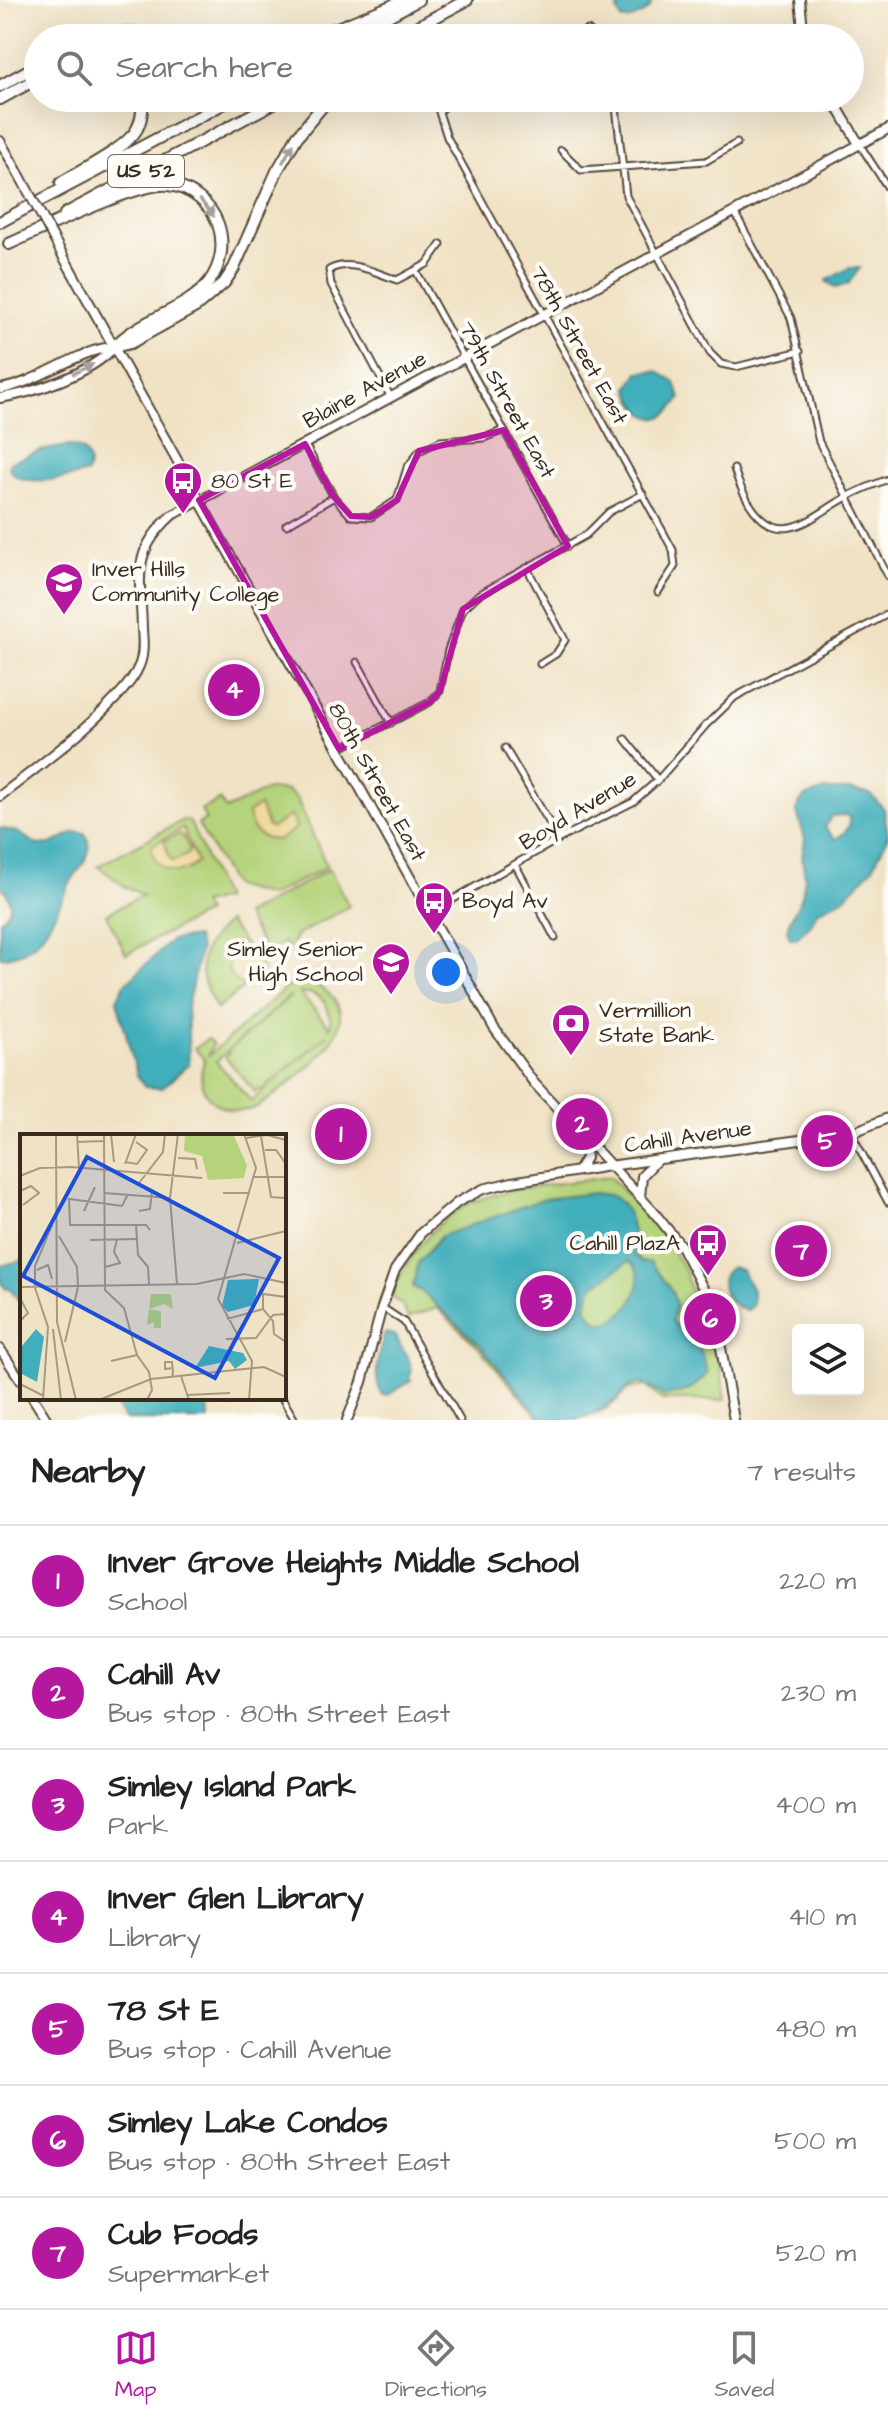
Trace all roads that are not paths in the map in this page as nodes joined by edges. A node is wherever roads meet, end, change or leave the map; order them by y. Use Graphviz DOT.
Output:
graph roads {
  1 [pos="406,0"];
  2 [pos="418,0"];
  3 [pos="467,0"];
  4 [pos="800,0"];
  5 [pos="451,8"];
  6 [pos="347,24"];
  7 [pos="373,24"];
  8 [pos="422,24"];
  9 [pos="429,24"];
  10 [pos="803,24"];
  11 [pos="24,73"];
  12 [pos="0,86"];
  13 [pos="24,86"];
  14 [pos="0,99"];
  15 [pos="142,112"];
  16 [pos="208,112"];
  17 [pos="257,112"];
  18 [pos="318,112"];
  19 [pos="439,112"];
  20 [pos="616,112"];
  21 [pos="840,112"];
  22 [pos="888,129"];
  23 [pos="0,141"];
  24 [pos="737,143"];
  25 [pos="859,144"];
  26 [pos="561,150"];
  27 [pos="621,168"];
  28 [pos="888,188"];
  29 [pos="734,212"];
  30 [pos="0,222"];
  31 [pos="441,244"];
  32 [pos="4,246"];
  33 [pos="656,253"];
  34 [pos="416,271"];
  35 [pos="544,314"];
  36 [pos="114,347"];
  37 [pos="800,351"];
  38 [pos="465,356"];
  39 [pos="0,389"];
  40 [pos="390,396"];
  41 [pos="0,398"];
  42 [pos="504,430"];
  43 [pos="305,444"];
  44 [pos="734,469"];
  45 [pos="888,479"];
  46 [pos="643,494"];
  47 [pos="334,497"];
  48 [pos="847,497"];
  49 [pos="199,500"];
  50 [pos="286,525"];
  51 [pos="568,546"];
  52 [pos="527,568"];
  53 [pos="888,576"];
  54 [pos="658,592"];
  55 [pos="888,614"];
  56 [pos="357,662"];
  57 [pos="540,664"];
  58 [pos="391,723"];
  59 [pos="625,739"];
  60 [pos="505,748"];
  61 [pos="339,749"];
  62 [pos="658,780"];
  63 [pos="0,796"];
  64 [pos="559,839"];
  65 [pos="516,866"];
  66 [pos="429,913"];
  67 [pos="555,938"];
  68 [pos="888,1118"];
  69 [pos="851,1133"];
  70 [pos="583,1137"];
  71 [pos="657,1160"];
  72 [pos="609,1166"];
  73 [pos="578,1171"];
  74 [pos="640,1198"];
  75 [pos="888,1202"];
  76 [pos="382,1307"];
  77 [pos="0,1349"];
  78 [pos="20,1379"];
  79 [pos="34,1400"];
  80 [pos="283,1400"];
  81 [pos="47,1420"];
  82 [pos="295,1420"];
  83 [pos="347,1420"];
  84 [pos="460,1420"];
  85 [pos="734,1420"];
  1 -- 6 [label="highway"];
  2 -- 7 [label="highway"];
  3 -- 5 [label="highway"];
  4 -- 10 [label="street"];
  5 -- 8 [label="highway"];
  5 -- 9 [label="highway"];
  11 -- 12 [label="highway"];
  13 -- 14 [label="highway"];
  15 -- 30 [label="highway"];
  16 -- 30 [label="highway, US 52"];
  17 -- 32 [label="highway, US 52"];
  36 -- 18 [label="highway, one-way"];
  19 -- 35 [label="street, 78th Street East"];
  20 -- 27 [label="street"];
  21 -- 25 [label="street"];
  22 -- 25 [label="street, Blaine Avenue"];
  23 -- 36 [label="street, 80th Street East, bridge"];
  24 -- 27 [label="street"];
  25 -- 28 [label="street"];
  25 -- 29 [label="street, Blaine Avenue"];
  26 -- 27 [label="street"];
  27 -- 33 [label="street"];
  29 -- 33 [label="street, Blaine Avenue"];
  29 -- 37 [label="street"];
  31 -- 34 [label="street"];
  32 -- 36 [label="highway, one-way"];
  33 -- 35 [label="street, Blaine Avenue"];
  33 -- 37 [label="street"];
  34 -- 38 [label="street, 79th Street East"];
  34 -- 40 [label="street"];
  35 -- 38 [label="street, Blaine Avenue"];
  35 -- 46 [label="street, 78th Street East"];
  36 -- 39 [label="street"];
  41 -- 36 [label="street, one-way"];
  36 -- 49 [label="street, 80th Street East"];
  37 -- 48 [label="street"];
  38 -- 40 [label="street, Blaine Avenue"];
  38 -- 42 [label="street, 79th Street East"];
  40 -- 43 [label="street, Blaine Avenue"];
  42 -- 47 [label="street"];
  42 -- 51 [label="street, 79th Street East"];
  43 -- 47 [label="street"];
  43 -- 49 [label="street, Blaine Avenue"];
  44 -- 48 [label="street"];
  45 -- 48 [label="street"];
  46 -- 51 [label="street"];
  46 -- 54 [label="street, 78th Street East"];
  47 -- 50 [label="street"];
  48 -- 53 [label="street"];
  49 -- 61 [label="street, 80th Street East"];
  49 -- 63 [label="street, Blaine Avenue"];
  51 -- 52 [label="street"];
  52 -- 57 [label="street"];
  52 -- 58 [label="street"];
  55 -- 62 [label="street, Boyd Avenue"];
  56 -- 58 [label="street"];
  58 -- 61 [label="street"];
  59 -- 62 [label="street"];
  60 -- 64 [label="street"];
  61 -- 66 [label="street, 80th Street East"];
  62 -- 64 [label="street, Boyd Avenue"];
  64 -- 65 [label="street, Boyd Avenue"];
  65 -- 66 [label="street, Boyd Avenue"];
  65 -- 67 [label="street"];
  66 -- 70 [label="street, 80th Street East"];
  68 -- 69 [label="street, Cahill Avenue"];
  69 -- 71 [label="street, Cahill Avenue"];
  69 -- 75 [label="street"];
  70 -- 72 [label="street, 80th Street East"];
  70 -- 73 [label="street"];
  71 -- 72 [label="street, Cahill Avenue"];
  71 -- 74 [label="street"];
  72 -- 73 [label="street, Cahill Avenue"];
  72 -- 74 [label="street, 80th Street East"];
  73 -- 76 [label="street, Cahill Avenue"];
  74 -- 85 [label="street, 80th Street East"];
  76 -- 83 [label="street, Cahill Avenue"];
  76 -- 84 [label="street"];
  77 -- 78 [label="street"];
  79 -- 81 [label="street"];
  80 -- 82 [label="street"];
}
